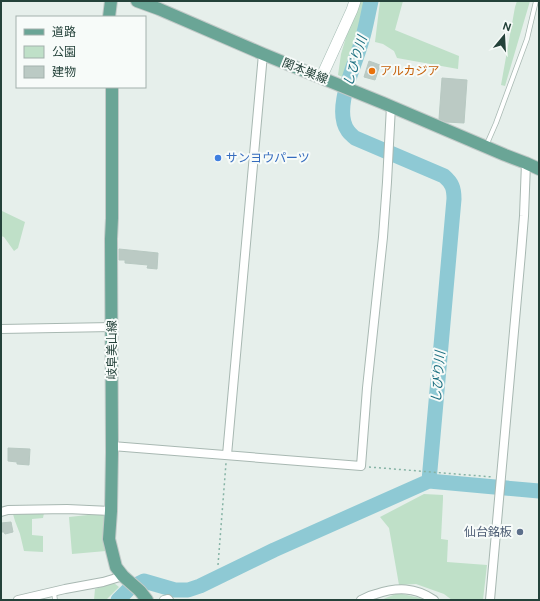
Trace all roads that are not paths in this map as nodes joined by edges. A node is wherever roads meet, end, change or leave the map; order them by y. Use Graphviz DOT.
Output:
graph roads {
  1 [pos="111,1"];
  2 [pos="137,1"];
  3 [pos="355,1"];
  4 [pos="536,1"];
  5 [pos="109,16"];
  6 [pos="263,54"];
  7 [pos="321,78"];
  8 [pos="112,88"];
  9 [pos="391,106"];
  10 [pos="485,147"];
  11 [pos="526,163"];
  12 [pos="539,169"];
  13 [pos="112,327"];
  14 [pos="1,329"];
  15 [pos="112,446"];
  16 [pos="227,455"];
  17 [pos="111,511"];
  18 [pos="1,512"];
  19 [pos="123,576"];
  20 [pos="55,596"];
  21 [pos="18,600"];
  22 [pos="147,600"];
  23 [pos="164,600"];
  24 [pos="169,600"];
  25 [pos="361,600"];
  26 [pos="434,600"];
  27 [pos="490,600"];
  1 -- 5 [label="main road"];
  2 -- 6 [label="main road, 関本巣線"];
  3 -- 7 [label="street"];
  4 -- 10 [label="lane"];
  6 -- 7 [label="main road, 関本巣線"];
  6 -- 16 [label="street"];
  7 -- 9 [label="main road, 関本巣線"];
  8 -- 13 [label="main road, 岐阜美山線"];
  9 -- 10 [label="main road, 関本巣線"];
  9 -- 16 [label="street"];
  10 -- 11 [label="main road, 関本巣線"];
  11 -- 12 [label="main road, 関本巣線"];
  11 -- 27 [label="street"];
  13 -- 14 [label="street"];
  13 -- 15 [label="main road, 岐阜美山線"];
  15 -- 16 [label="street"];
  15 -- 17 [label="main road, 岐阜美山線"];
  17 -- 18 [label="street"];
  17 -- 19 [label="main road, 岐阜美山線"];
  19 -- 20 [label="street"];
  19 -- 22 [label="main road, 岐阜美山線"];
  20 -- 21 [label="street"];
  23 -- 24 [label="street"];
  25 -- 26 [label="street"];
}
